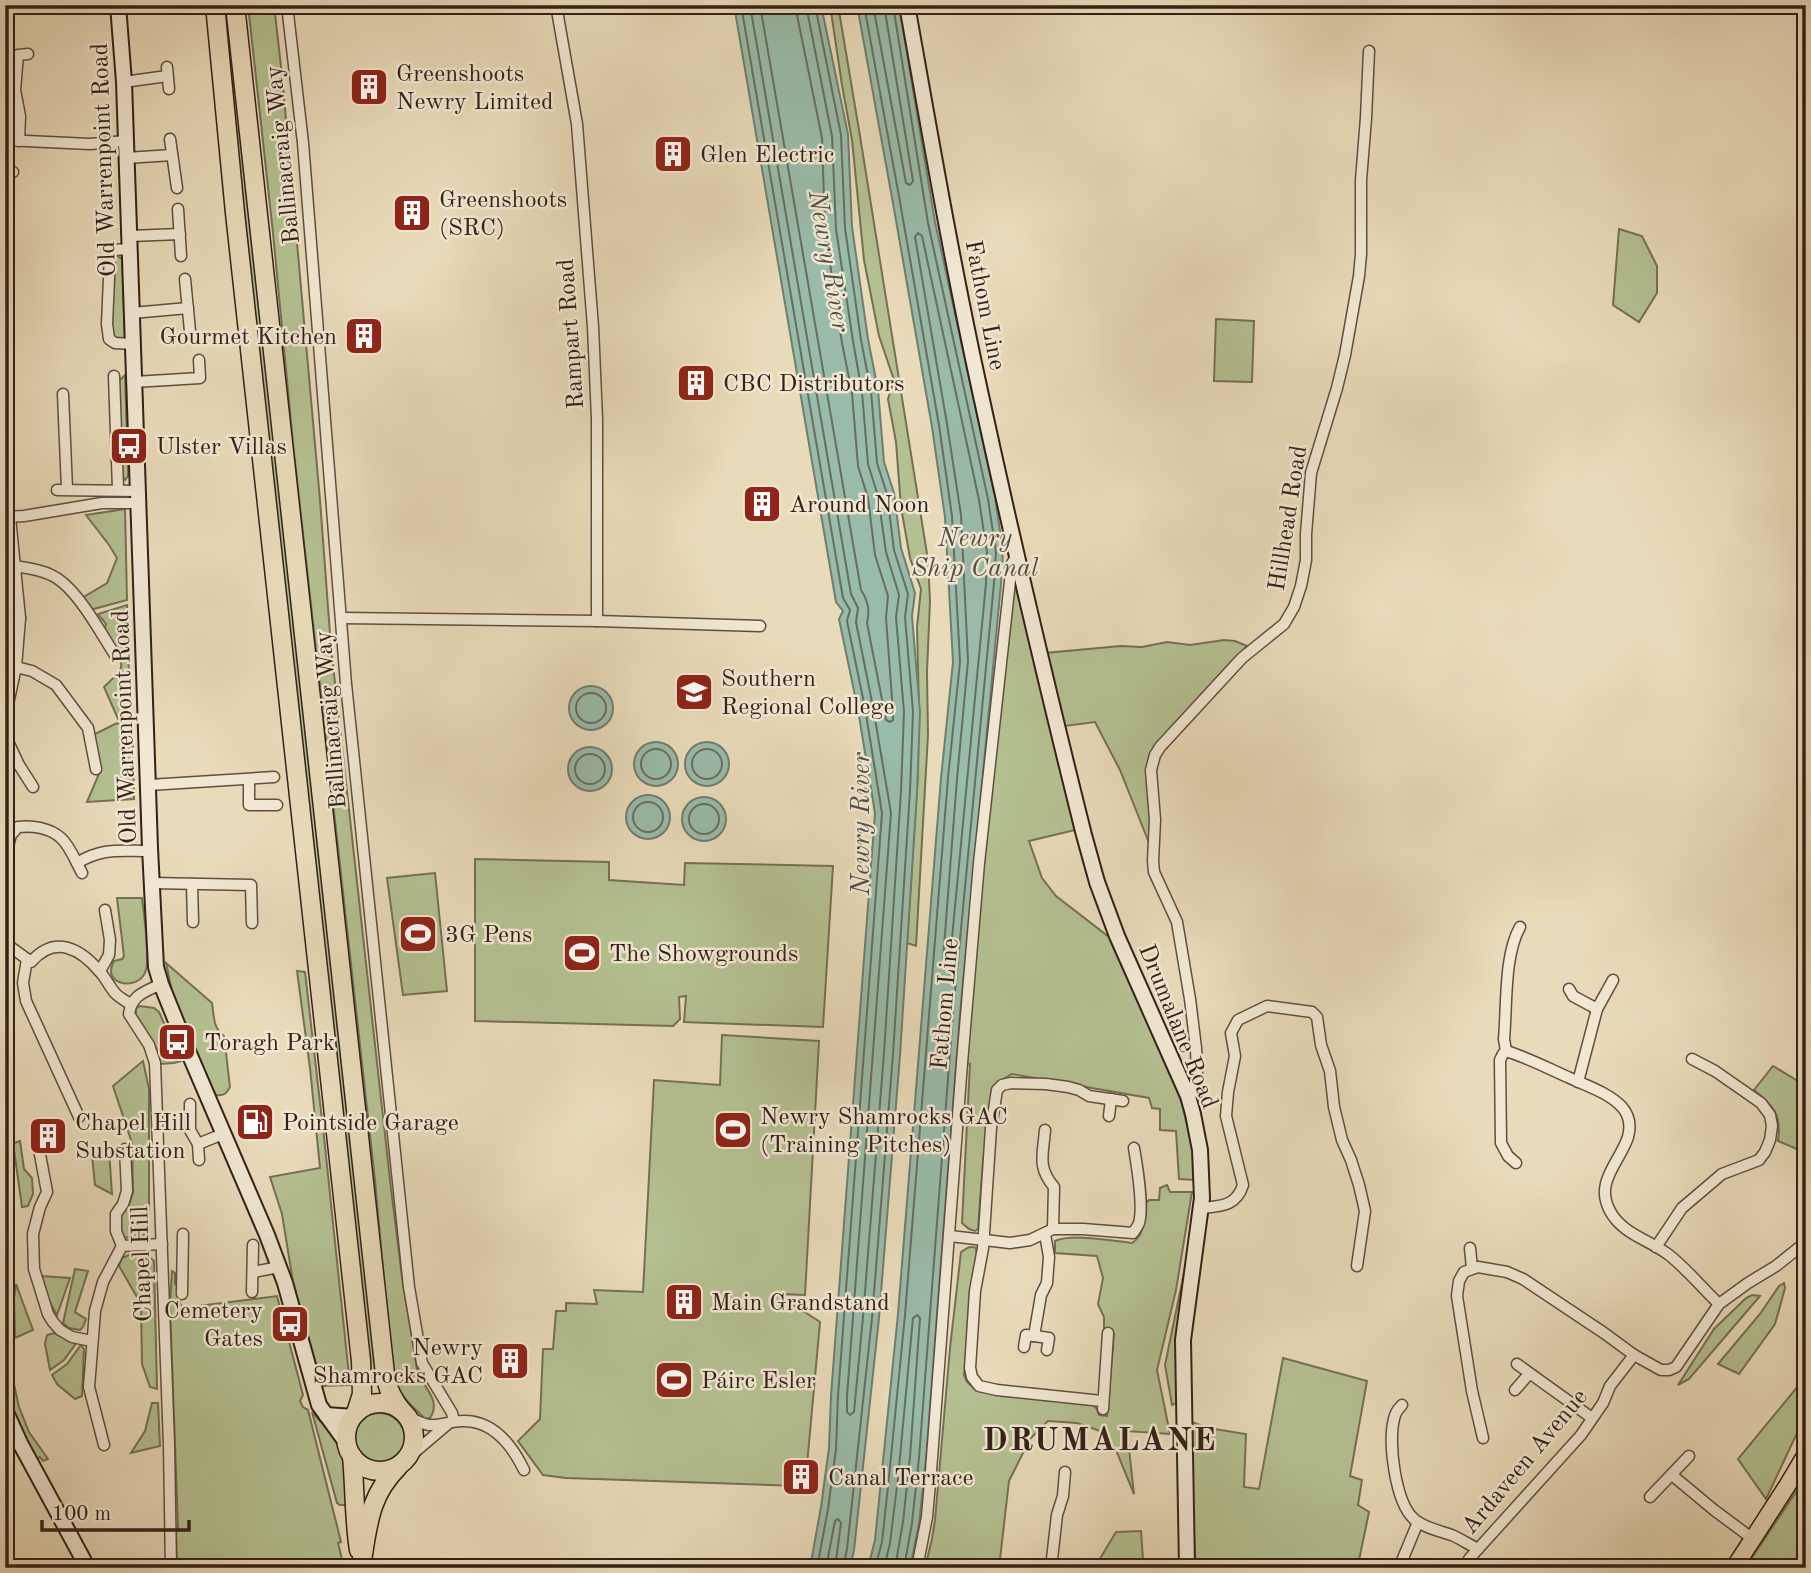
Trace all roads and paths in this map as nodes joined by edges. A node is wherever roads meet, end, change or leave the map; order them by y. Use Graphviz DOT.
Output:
graph roads {
  1 [pos="118,5"];
  2 [pos="215,5"];
  3 [pos="235,5"];
  4 [pos="287,5"];
  5 [pos="556,5"];
  6 [pos="906,5"];
  7 [pos="1369,51"];
  8 [pos="28,54"];
  9 [pos="124,82"];
  10 [pos="169,89"];
  11 [pos="170,139"];
  12 [pos="5,141"];
  13 [pos="19,141"];
  14 [pos="126,141"];
  15 [pos="172,155"];
  16 [pos="126,158"];
  17 [pos="177,188"];
  18 [pos="178,209"];
  19 [pos="180,234"];
  20 [pos="130,243"];
  21 [pos="181,256"];
  22 [pos="185,279"];
  23 [pos="188,308"];
  24 [pos="132,313"];
  25 [pos="190,331"];
  26 [pos="133,344"];
  27 [pos="199,360"];
  28 [pos="114,376"];
  29 [pos="134,382"];
  30 [pos="63,394"];
  31 [pos="117,489"];
  32 [pos="138,497"];
  33 [pos="8,517"];
  34 [pos="1017,556"];
  35 [pos="14,566"];
  36 [pos="1031,608"];
  37 [pos="1006,612"];
  38 [pos="20,618"];
  39 [pos="342,618"];
  40 [pos="5,621"];
  41 [pos="597,621"];
  42 [pos="760,626"];
  43 [pos="115,655"];
  44 [pos="16,667"];
  45 [pos="5,718"];
  46 [pos="5,735"];
  47 [pos="96,769"];
  48 [pos="274,777"];
  49 [pos="248,779"];
  50 [pos="149,785"];
  51 [pos="33,787"];
  52 [pos="277,805"];
  53 [pos="150,848"];
  54 [pos="5,857"];
  55 [pos="152,883"];
  56 [pos="191,884"];
  57 [pos="105,910"];
  58 [pos="193,922"];
  59 [pos="252,923"];
  60 [pos="1520,927"];
  61 [pos="5,943"];
  62 [pos="27,958"];
  63 [pos="100,971"];
  64 [pos="1613,980"];
  65 [pos="161,984"];
  66 [pos="1569,989"];
  67 [pos="130,1004"];
  68 [pos="1597,1009"];
  69 [pos="1506,1051"];
  70 [pos="1692,1059"];
  71 [pos="1578,1082"];
  72 [pos="1188,1096"];
  73 [pos="1111,1099"];
  74 [pos="1123,1101"];
  75 [pos="190,1104"];
  76 [pos="79,1116"];
  77 [pos="1109,1116"];
  78 [pos="1045,1130"];
  79 [pos="36,1133"];
  80 [pos="223,1134"];
  81 [pos="198,1144"];
  82 [pos="1134,1148"];
  83 [pos="125,1149"];
  84 [pos="199,1160"];
  85 [pos="1516,1163"];
  86 [pos="1200,1208"];
  87 [pos="1049,1232"];
  88 [pos="183,1234"];
  89 [pos="950,1236"];
  90 [pos="984,1241"];
  91 [pos="1806,1242"];
  92 [pos="162,1244"];
  93 [pos="253,1245"];
  94 [pos="122,1246"];
  95 [pos="1656,1247"];
  96 [pos="1470,1248"];
  97 [pos="163,1264"];
  98 [pos="182,1265"];
  99 [pos="1357,1266"];
  100 [pos="279,1267"];
  101 [pos="1472,1268"];
  102 [pos="253,1272"];
  103 [pos="251,1292"];
  104 [pos="182,1294"];
  105 [pos="1719,1304"];
  106 [pos="1108,1333"];
  107 [pos="1034,1336"];
  108 [pos="92,1341"];
  109 [pos="1024,1347"];
  110 [pos="1047,1350"];
  111 [pos="1634,1355"];
  112 [pos="1517,1364"];
  113 [pos="1529,1374"];
  114 [pos="1515,1390"];
  115 [pos="1402,1405"];
  116 [pos="5,1410"];
  117 [pos="405,1414"];
  118 [pos="326,1415"];
  119 [pos="355,1415"];
  120 [pos="1592,1418"];
  121 [pos="452,1422"];
  122 [pos="1483,1438"];
  123 [pos="104,1445"];
  124 [pos="350,1450"];
  125 [pos="1806,1454"];
  126 [pos="1689,1456"];
  127 [pos="405,1461"];
  128 [pos="524,1469"];
  129 [pos="1065,1472"];
  130 [pos="1672,1475"];
  131 [pos="1650,1497"];
  132 [pos="1418,1522"];
  133 [pos="1754,1539"];
  134 [pos="1478,1549"];
  135 [pos="1469,1559"];
  136 [pos="361,1567"];
  137 [pos="86,1568"];
  138 [pos="171,1568"];
  139 [pos="917,1568"];
  140 [pos="1051,1568"];
  141 [pos="1187,1568"];
  142 [pos="1399,1568"];
  143 [pos="1734,1568"];
  1 -- 9 [label="street, Old Warrenpoint Road"];
  2 -- 119 [label="highway"];
  3 -- 117 [label="highway"];
  4 -- 39 [label="street, Ballinacraig Way"];
  5 -- 41 [label="street, Rampart Road"];
  6 -- 34 [label="street, Fathom Line"];
  7 -- 72 [label="street, Hillhead Road"];
  8 -- 13 [label="street"];
  9 -- 10 [label="street"];
  9 -- 14 [label="street, Old Warrenpoint Road"];
  11 -- 15 [label="street"];
  12 -- 13 [label="street"];
  13 -- 14 [label="street"];
  14 -- 16 [label="street, Old Warrenpoint Road"];
  15 -- 16 [label="street"];
  15 -- 17 [label="street"];
  16 -- 20 [label="street, Old Warrenpoint Road"];
  18 -- 19 [label="street"];
  19 -- 20 [label="street"];
  19 -- 21 [label="street"];
  20 -- 24 [label="street, Old Warrenpoint Road"];
  20 -- 26 [label="street"];
  22 -- 23 [label="street"];
  23 -- 24 [label="street"];
  23 -- 25 [label="street"];
  24 -- 26 [label="street, Old Warrenpoint Road"];
  26 -- 29 [label="street, Old Warrenpoint Road"];
  27 -- 29 [label="street"];
  28 -- 31 [label="street"];
  29 -- 32 [label="street, Old Warrenpoint Road"];
  30 -- 31 [label="street"];
  31 -- 32 [label="street"];
  32 -- 33 [label="street"];
  32 -- 50 [label="street, Old Warrenpoint Road"];
  33 -- 35 [label="street"];
  34 -- 36 [label="street, Drumalane Road"];
  34 -- 37 [label="street, Fathom Line"];
  35 -- 38 [label="street"];
  35 -- 43 [label="street"];
  36 -- 37 [label="street"];
  36 -- 72 [label="street, Drumalane Road"];
  37 -- 89 [label="street, Fathom Line"];
  38 -- 40 [label="street"];
  38 -- 44 [label="street"];
  39 -- 41 [label="street"];
  39 -- 121 [label="street, Ballinacraig Way"];
  41 -- 42 [label="street"];
  44 -- 45 [label="street"];
  44 -- 47 [label="street"];
  46 -- 51 [label="street"];
  48 -- 49 [label="street"];
  49 -- 50 [label="street"];
  49 -- 52 [label="street"];
  50 -- 53 [label="street, Old Warrenpoint Road"];
  53 -- 54 [label="street"];
  53 -- 55 [label="street, Old Warrenpoint Road"];
  55 -- 56 [label="street"];
  55 -- 65 [label="street, Old Warrenpoint Road"];
  56 -- 58 [label="street"];
  56 -- 59 [label="street"];
  57 -- 63 [label="street"];
  60 -- 69 [label="street"];
  61 -- 62 [label="street"];
  62 -- 63 [label="street"];
  62 -- 76 [label="street"];
  63 -- 67 [label="street"];
  64 -- 68 [label="street"];
  65 -- 67 [label="street"];
  65 -- 80 [label="street, Old Warrenpoint Road"];
  66 -- 68 [label="street"];
  67 -- 92 [label="street, Chapel Hill"];
  68 -- 71 [label="street"];
  69 -- 71 [label="street"];
  69 -- 85 [label="street"];
  70 -- 95 [label="street"];
  71 -- 95 [label="street"];
  72 -- 86 [label="street, Drumalane Road"];
  73 -- 74 [label="street"];
  73 -- 77 [label="street"];
  73 -- 90 [label="street"];
  75 -- 81 [label="street"];
  78 -- 87 [label="street"];
  79 -- 108 [label="street"];
  80 -- 81 [label="street"];
  80 -- 100 [label="street, Old Warrenpoint Road"];
  81 -- 84 [label="street"];
  82 -- 87 [label="street"];
  83 -- 94 [label="street"];
  86 -- 99 [label="street"];
  86 -- 141 [label="street, Drumalane Road"];
  87 -- 90 [label="street"];
  87 -- 107 [label="street"];
  88 -- 98 [label="street, Chapel Hill"];
  89 -- 90 [label="street"];
  89 -- 139 [label="street, Fathom Line"];
  90 -- 106 [label="street"];
  91 -- 105 [label="street"];
  92 -- 94 [label="street"];
  92 -- 97 [label="street, Chapel Hill"];
  93 -- 102 [label="street"];
  94 -- 108 [label="street"];
  95 -- 105 [label="street"];
  96 -- 101 [label="street"];
  97 -- 98 [label="street"];
  97 -- 138 [label="street, Chapel Hill"];
  98 -- 104 [label="street, Chapel Hill"];
  100 -- 102 [label="street"];
  100 -- 118 [label="street, Old Warrenpoint Road"];
  101 -- 111 [label="street"];
  101 -- 122 [label="street"];
  102 -- 103 [label="street"];
  105 -- 111 [label="street"];
  107 -- 109 [label="street"];
  107 -- 110 [label="street"];
  108 -- 123 [label="street"];
  111 -- 120 [label="street, Ardaveen Avenue"];
  112 -- 113 [label="street"];
  113 -- 114 [label="street"];
  113 -- 120 [label="street"];
  115 -- 132 [label="street"];
  116 -- 137 [label="street"];
  117 -- 119 [label="highway"];
  117 -- 121 [label="street"];
  117 -- 127 [label="highway"];
  118 -- 119 [label="street"];
  118 -- 124 [label="street, Old Warrenpoint Road"];
  119 -- 124 [label="highway"];
  120 -- 134 [label="street, Ardaveen Avenue"];
  121 -- 127 [label="street"];
  121 -- 128 [label="street"];
  124 -- 127 [label="highway"];
  124 -- 136 [label="highway"];
  125 -- 133 [label="main road"];
  126 -- 130 [label="street"];
  127 -- 136 [label="highway"];
  129 -- 140 [label="street"];
  130 -- 131 [label="street"];
  130 -- 133 [label="street"];
  132 -- 134 [label="street"];
  132 -- 142 [label="street"];
  133 -- 143 [label="main road"];
  134 -- 135 [label="street, Ardaveen Avenue"];
}
